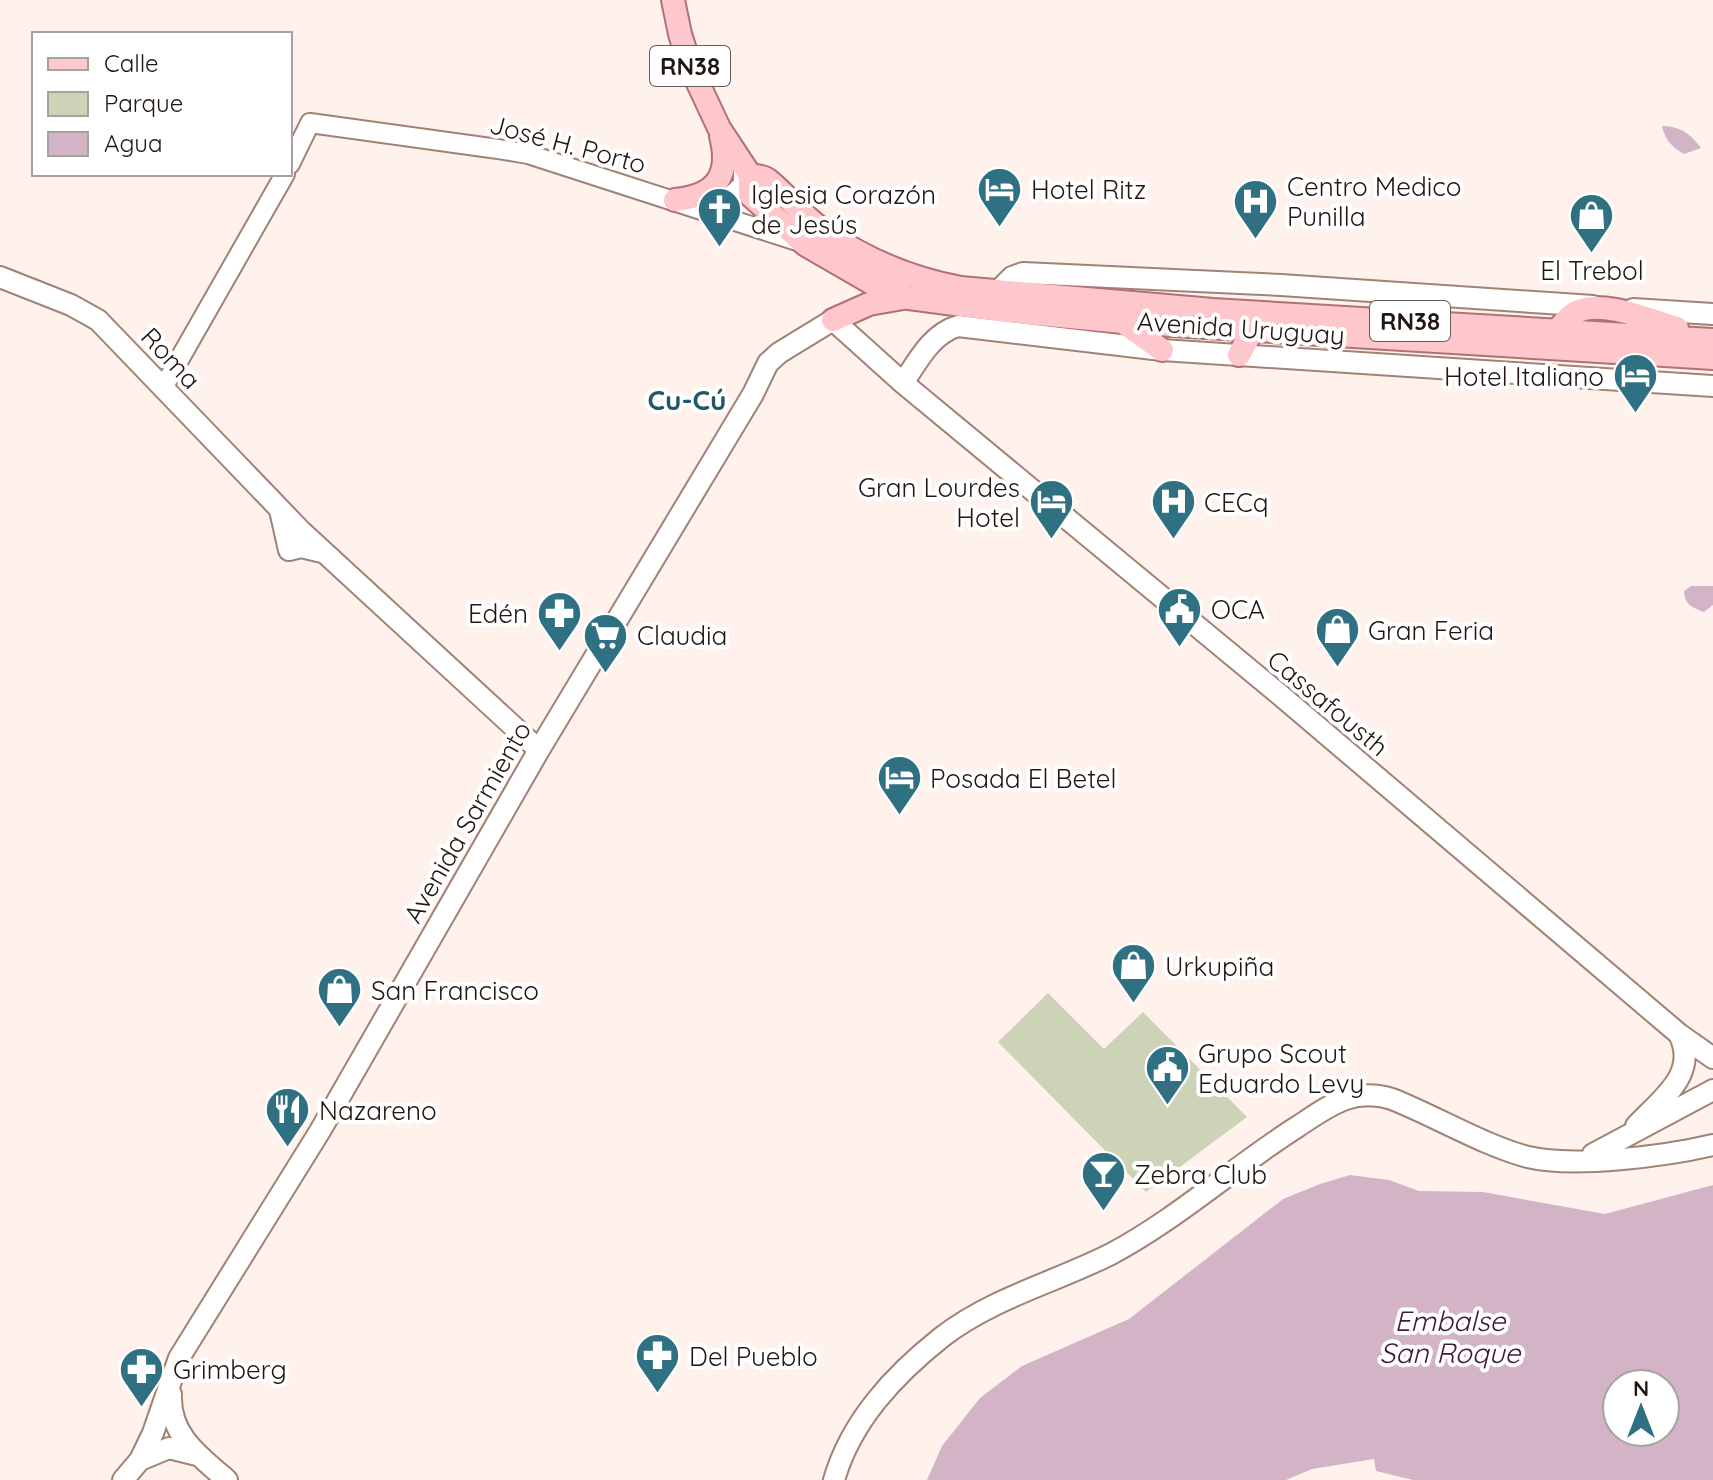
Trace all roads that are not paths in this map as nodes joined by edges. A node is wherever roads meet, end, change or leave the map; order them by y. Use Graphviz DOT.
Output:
graph roads {
  1 [pos="673,0"];
  2 [pos="719,128"];
  3 [pos="292,160"];
  4 [pos="746,169"];
  5 [pos="284,176"];
  6 [pos="675,200"];
  7 [pos="700,208"];
  8 [pos="806,245"];
  9 [pos="832,260"];
  10 [pos="0,277"];
  11 [pos="1281,285"];
  12 [pos="987,291"];
  13 [pos="909,298"];
  14 [pos="1601,307"];
  15 [pos="1713,314"];
  16 [pos="833,320"];
  17 [pos="1123,322"];
  18 [pos="1258,322"];
  19 [pos="1713,339"];
  20 [pos="1560,340"];
  21 [pos="1162,350"];
  22 [pos="1239,355"];
  23 [pos="1713,358"];
  24 [pos="1549,375"];
  25 [pos="903,383"];
  26 [pos="1713,386"];
  27 [pos="163,388"];
  28 [pos="280,510"];
  29 [pos="324,553"];
  30 [pos="539,750"];
  31 [pos="1679,1034"];
  32 [pos="1713,1058"];
  33 [pos="1713,1079"];
  34 [pos="1713,1090"];
  35 [pos="1622,1140"];
  36 [pos="1713,1145"];
  37 [pos="1576,1160"];
  38 [pos="171,1374"];
  39 [pos="198,1455"];
  40 [pos="140,1460"];
  41 [pos="123,1480"];
  42 [pos="227,1480"];
  43 [pos="834,1480"];
  1 -- 2 [label="main road, RN38"];
  2 -- 4 [label="main road, RN38"];
  2 -- 6 [label="main road"];
  3 -- 6 [label="street, José H. Porto"];
  4 -- 7 [label="street"];
  4 -- 8 [label="main road, RN38"];
  4 -- 12 [label="main road, RN38"];
  5 -- 27 [label="street"];
  6 -- 7 [label="street, José H. Porto"];
  7 -- 8 [label="street, José H. Porto"];
  8 -- 9 [label="main road, RN38"];
  9 -- 13 [label="main road, RN38"];
  9 -- 16 [label="main road"];
  10 -- 27 [label="main road, Roma"];
  11 -- 12 [label="main road, Avenida Uruguay"];
  11 -- 14 [label="main road, Avenida Uruguay"];
  11 -- 18 [label="main road"];
  12 -- 13 [label="main road"];
  12 -- 18 [label="main road, RN38"];
  13 -- 16 [label="main road"];
  13 -- 17 [label="main road, RN38"];
  14 -- 15 [label="main road, Avenida Uruguay"];
  14 -- 19 [label="main road"];
  14 -- 20 [label="main road"];
  16 -- 25 [label="main road, Cassafousth"];
  16 -- 30 [label="main road, Avenida Sarmiento"];
  17 -- 18 [label="main road, RN38"];
  17 -- 21 [label="main road"];
  18 -- 20 [label="main road, RN38"];
  18 -- 22 [label="main road"];
  19 -- 20 [label="main road, RN38"];
  20 -- 23 [label="main road, RN38"];
  20 -- 24 [label="main road"];
  21 -- 22 [label="main road, Avenida Uruguay"];
  21 -- 25 [label="main road, Avenida Uruguay"];
  22 -- 24 [label="main road, Avenida Uruguay"];
  24 -- 26 [label="main road, Avenida Uruguay"];
  25 -- 31 [label="main road, Cassafousth"];
  27 -- 28 [label="main road, Roma"];
  28 -- 29 [label="main road, Roma"];
  28 -- 29 [label="main road"];
  29 -- 30 [label="main road, Roma"];
  30 -- 38 [label="main road, Avenida Sarmiento"];
  31 -- 32 [label="main road, Cassafousth"];
  31 -- 33 [label="main road, Cassafousth"];
  31 -- 35 [label="main road"];
  34 -- 35 [label="main road"];
  35 -- 37 [label="main road"];
  36 -- 37 [label="main road"];
  37 -- 43 [label="main road"];
  38 -- 39 [label="main road"];
  38 -- 40 [label="main road, Avenida Sarmiento"];
  39 -- 40 [label="main road"];
  39 -- 42 [label="main road"];
  40 -- 41 [label="main road, Avenida Sarmiento"];
}
